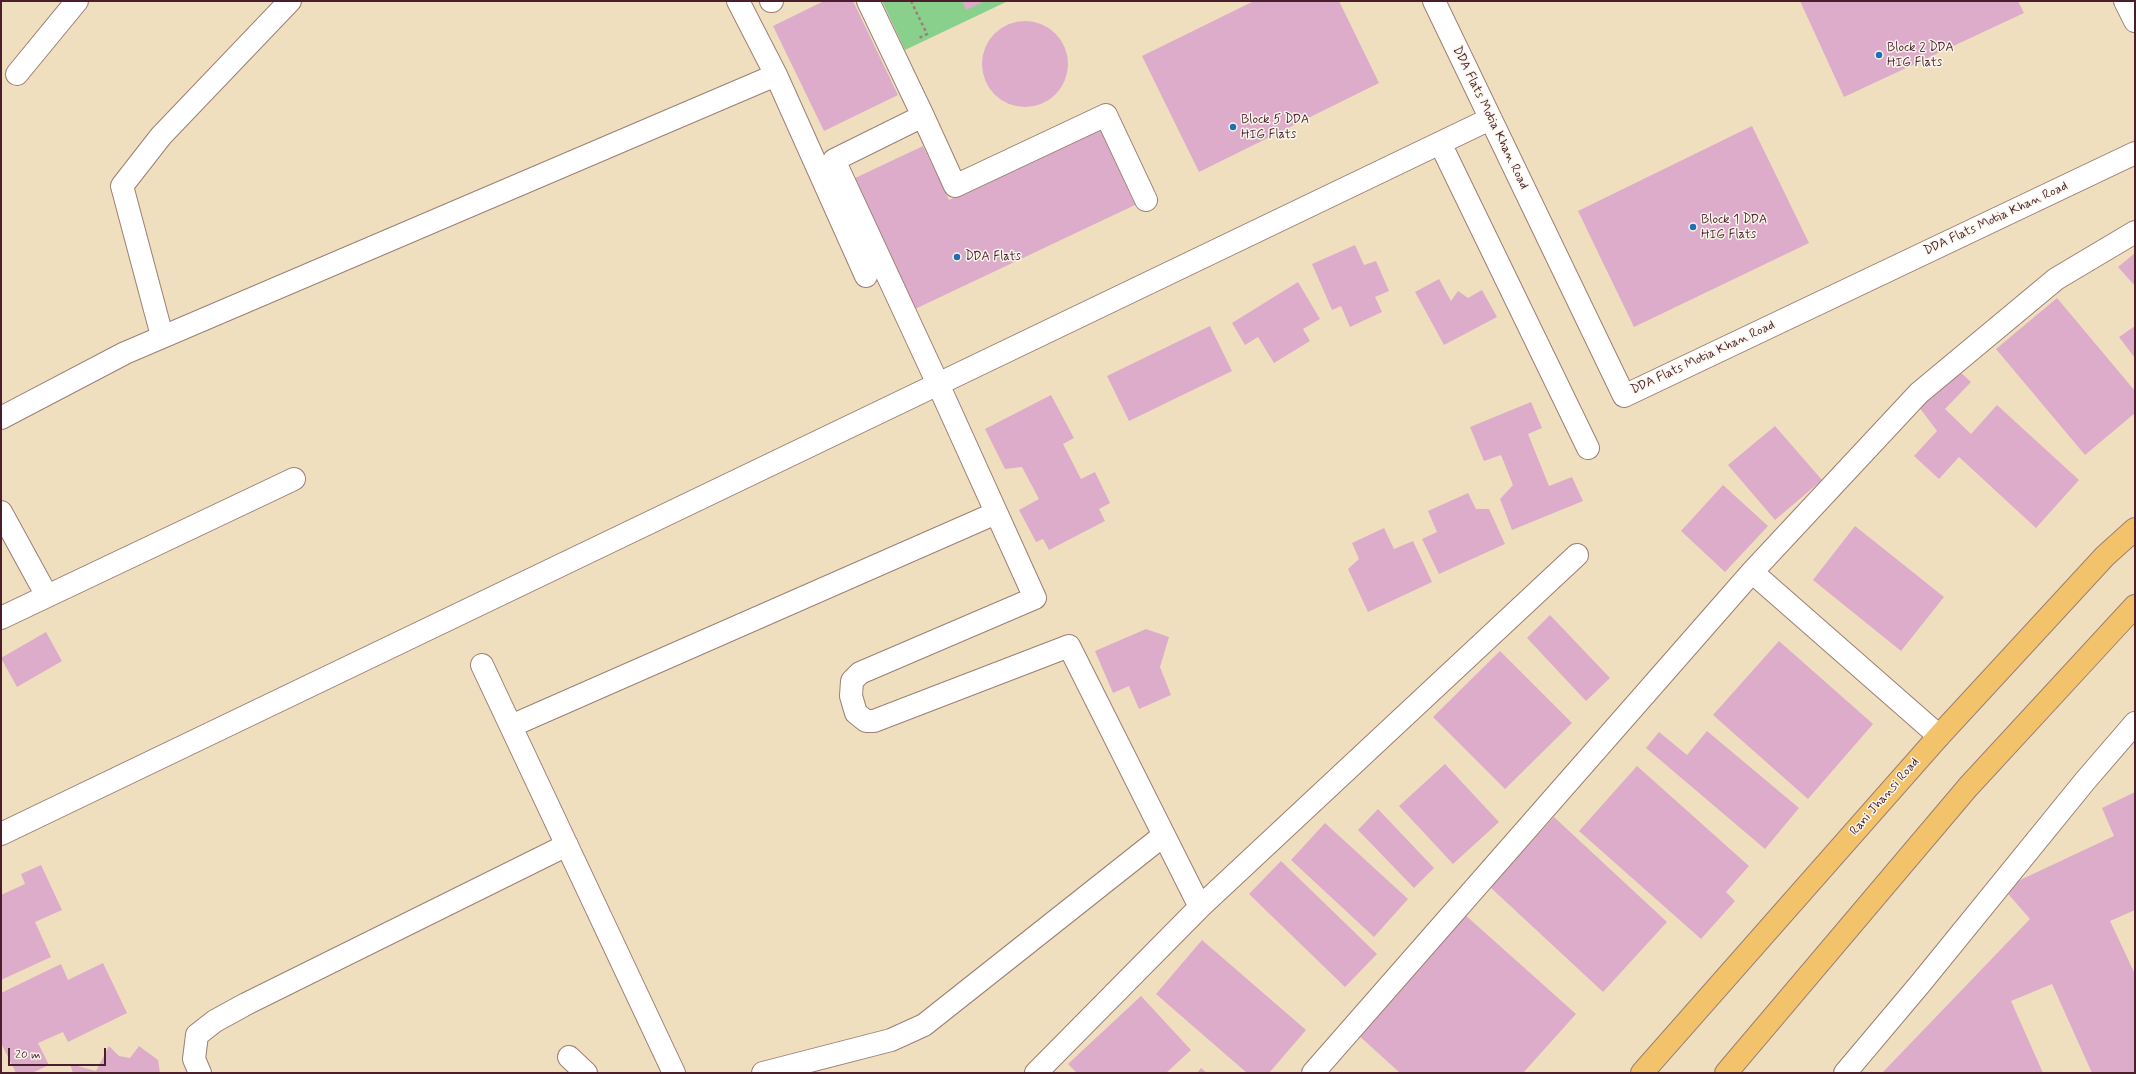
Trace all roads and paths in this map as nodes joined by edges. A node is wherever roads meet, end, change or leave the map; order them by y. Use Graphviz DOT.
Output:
graph roads {
  1 [pos="77,1"];
  2 [pos="290,1"];
  3 [pos="738,1"];
  4 [pos="868,1"];
  5 [pos="912,1"];
  6 [pos="1434,1"];
  7 [pos="2124,1"];
  8 [pos="2135,21"];
  9 [pos="915,40"];
  10 [pos="17,74"];
  11 [pos="776,75"];
  12 [pos="923,116"];
  13 [pos="1490,119"];
  14 [pos="1440,143"];
  15 [pos="2135,153"];
  16 [pos="1146,200"];
  17 [pos="2135,232"];
  18 [pos="866,276"];
  19 [pos="162,336"];
  20 [pos="938,384"];
  21 [pos="1,418"];
  22 [pos="1588,448"];
  23 [pos="294,479"];
  24 [pos="1,512"];
  25 [pos="996,513"];
  26 [pos="2135,529"];
  27 [pos="1577,555"];
  28 [pos="1752,572"];
  29 [pos="47,596"];
  30 [pos="2135,606"];
  31 [pos="1,618"];
  32 [pos="482,665"];
  33 [pos="2135,723"];
  34 [pos="511,726"];
  35 [pos="1939,736"];
  36 [pos="1,834"];
  37 [pos="1164,835"];
  38 [pos="567,845"];
  39 [pos="1200,907"];
  40 [pos="570,1056"];
  41 [pos="200,1073"];
  42 [pos="586,1073"];
  43 [pos="674,1073"];
  44 [pos="763,1073"];
  45 [pos="1036,1073"];
  46 [pos="1313,1073"];
  47 [pos="1642,1073"];
  48 [pos="1726,1073"];
  49 [pos="1845,1073"];
  1 -- 10 [label="street"];
  2 -- 19 [label="street"];
  3 -- 11 [label="street"];
  4 -- 12 [label="street"];
  5 -- 9 [label="path"];
  6 -- 13 [label="street, DDA Flats Motia Khan Road"];
  7 -- 8 [label="street"];
  11 -- 18 [label="street"];
  11 -- 19 [label="street"];
  12 -- 16 [label="street"];
  12 -- 20 [label="street"];
  13 -- 14 [label="street"];
  13 -- 15 [label="street, DDA Flats Motia Khan Road"];
  14 -- 20 [label="street"];
  14 -- 22 [label="street"];
  17 -- 28 [label="street"];
  19 -- 21 [label="street"];
  20 -- 25 [label="street"];
  20 -- 36 [label="street"];
  23 -- 29 [label="street"];
  24 -- 29 [label="street"];
  25 -- 34 [label="street"];
  25 -- 37 [label="street"];
  26 -- 35 [label="main road, Rani Jhansi Road"];
  27 -- 39 [label="street"];
  28 -- 35 [label="street"];
  28 -- 46 [label="street"];
  29 -- 31 [label="street"];
  30 -- 48 [label="main road"];
  32 -- 34 [label="street"];
  33 -- 49 [label="street"];
  34 -- 38 [label="street"];
  35 -- 47 [label="main road, Rani Jhansi Road"];
  37 -- 39 [label="street"];
  37 -- 44 [label="street"];
  38 -- 41 [label="street"];
  38 -- 43 [label="street"];
  39 -- 45 [label="street"];
  40 -- 42 [label="street"];
}
